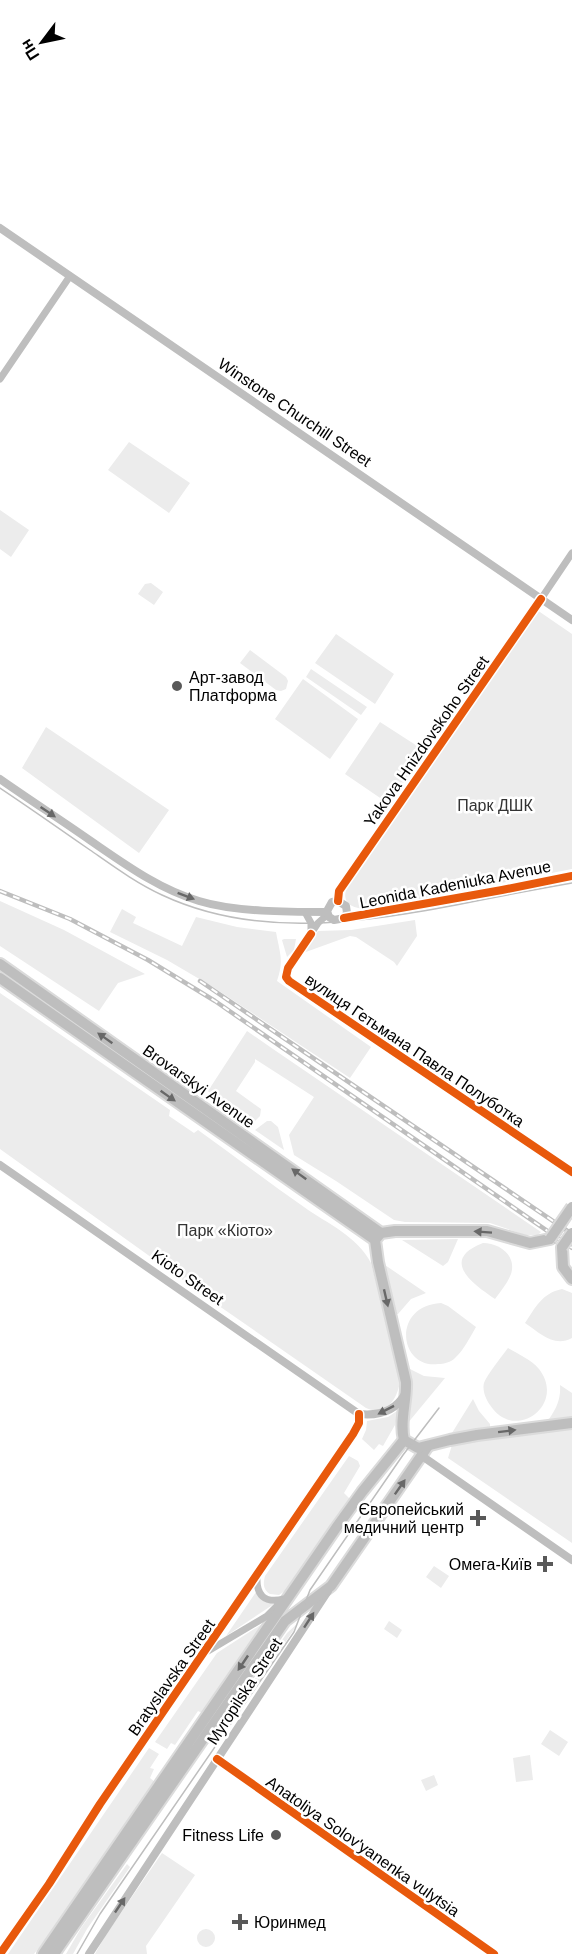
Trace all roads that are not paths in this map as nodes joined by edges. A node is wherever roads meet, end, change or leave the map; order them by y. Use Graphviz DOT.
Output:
graph roads {
  1 [pos="0,228"];
  2 [pos="70,276"];
  3 [pos="0,379"];
  4 [pos="572,553"];
  5 [pos="541,599"];
  6 [pos="572,621"];
  7 [pos="0,779"];
  8 [pos="572,876"];
  9 [pos="338,901"];
  10 [pos="305,912"];
  11 [pos="327,913"];
  12 [pos="344,918"];
  13 [pos="311,934"];
  14 [pos="0,964"];
  15 [pos="0,978"];
  16 [pos="0,1165"];
  17 [pos="572,1172"];
  18 [pos="572,1207"];
  19 [pos="572,1233"];
  20 [pos="378,1237"];
  21 [pos="545,1241"];
  22 [pos="562,1252"];
  23 [pos="572,1279"];
  24 [pos="406,1391"];
  25 [pos="359,1414"];
  26 [pos="572,1423"];
  27 [pos="404,1440"];
  28 [pos="428,1446"];
  29 [pos="422,1456"];
  30 [pos="572,1560"];
  31 [pos="256,1576"];
  32 [pos="331,1586"];
  33 [pos="282,1601"];
  34 [pos="288,1617"];
  35 [pos="204,1654"];
  36 [pos="217,1759"];
  37 [pos="50,1952"];
  38 [pos="0,1954"];
  39 [pos="89,1954"];
  40 [pos="494,1954"];
  1 -- 2 [label="street, Winstone Churchill Street"];
  2 -- 3 [label="street"];
  2 -- 5 [label="street, Winstone Churchill Street"];
  4 -- 5 [label="street, Yakova Hnizdovskoho Street"];
  5 -- 6 [label="street, Winstone Churchill Street"];
  5 -- 9 [label="street, Yakova Hnizdovskoho Street"];
  7 -- 10 [label="street, one-way"];
  8 -- 12 [label="street, Leonida Kadeniuka Avenue"];
  9 -- 11 [label="street"];
  9 -- 12 [label="street"];
  10 -- 11 [label="street"];
  10 -- 13 [label="street"];
  11 -- 12 [label="street"];
  11 -- 13 [label="street, вулиця Гетьмана Павла Полуботка"];
  13 -- 17 [label="street, вулиця Гетьмана Павла Полуботка"];
  20 -- 14 [label="main road, Brovarskyi Avenue, one-way"];
  15 -- 20 [label="main road, Brovarskyi Avenue, one-way"];
  16 -- 25 [label="street, Kioto Street"];
  18 -- 21 [label="main road, bridge"];
  19 -- 22 [label="main road, bridge"];
  21 -- 20 [label="main road, one-way"];
  20 -- 24 [label="main road, one-way"];
  21 -- 22 [label="main road"];
  22 -- 23 [label="main road"];
  24 -- 25 [label="street, one-way"];
  24 -- 27 [label="main road"];
  25 -- 31 [label="street, Bratyslavska Street"];
  28 -- 26 [label="main road, one-way"];
  27 -- 28 [label="main road"];
  27 -- 33 [label="main road, Bratyslavska Street"];
  28 -- 29 [label="main road, Myropilska Street"];
  29 -- 30 [label="street"];
  32 -- 29 [label="main road, Myropilska Street, one-way"];
  31 -- 33 [label="street"];
  31 -- 35 [label="street, Bratyslavska Street"];
  32 -- 34 [label="main road, Bratyslavska Street"];
  36 -- 32 [label="street, Myropilska Street, one-way"];
  33 -- 34 [label="main road"];
  33 -- 35 [label="street, Bratyslavska Street"];
  33 -- 37 [label="main road, Bratyslavska Street, one-way"];
  34 -- 37 [label="main road, Bratyslavska Street"];
  35 -- 38 [label="street, Bratyslavska Street"];
  39 -- 36 [label="street, Myropilska Street, one-way"];
  36 -- 40 [label="street, Anatoliya Solov'yanenka vulytsia"];
}
